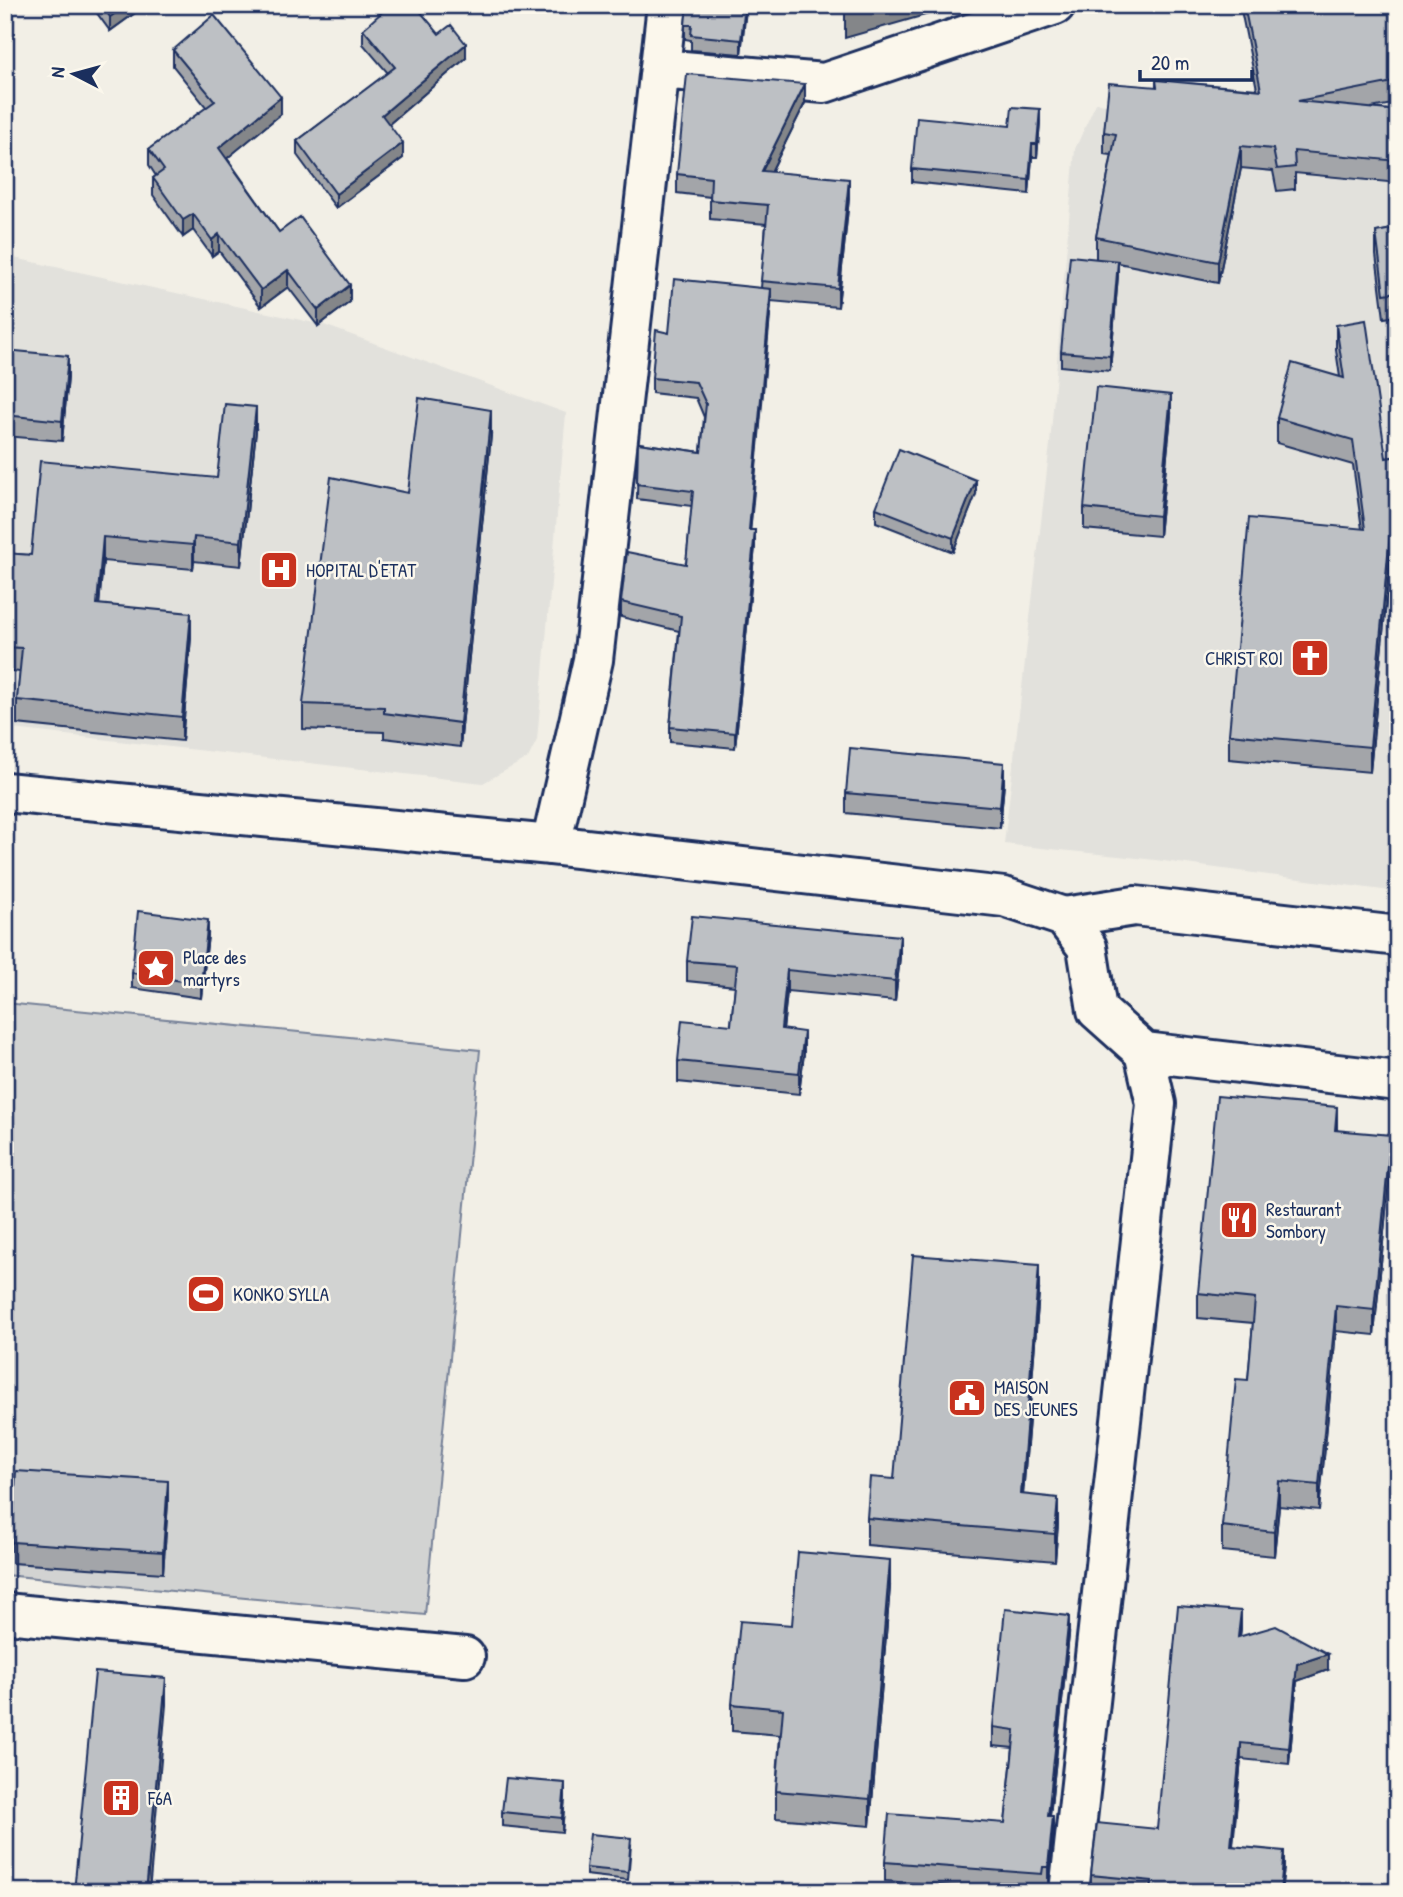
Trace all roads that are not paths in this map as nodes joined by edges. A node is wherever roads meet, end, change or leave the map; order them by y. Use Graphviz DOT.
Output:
graph roads {
  1 [pos="667,5"];
  2 [pos="1055,5"];
  3 [pos="660,69"];
  4 [pos="5,792"];
  5 [pos="551,845"];
  6 [pos="1064,917"];
  7 [pos="1398,936"];
  8 [pos="1144,1052"];
  9 [pos="1398,1081"];
  10 [pos="5,1613"];
  11 [pos="465,1657"];
  12 [pos="1069,1892"];
  1 -- 3 [label="street"];
  2 -- 3 [label="street"];
  3 -- 5 [label="street"];
  4 -- 5 [label="street"];
  5 -- 6 [label="street"];
  6 -- 7 [label="street"];
  6 -- 8 [label="street"];
  8 -- 9 [label="street"];
  8 -- 12 [label="street"];
  10 -- 11 [label="street"];
}
